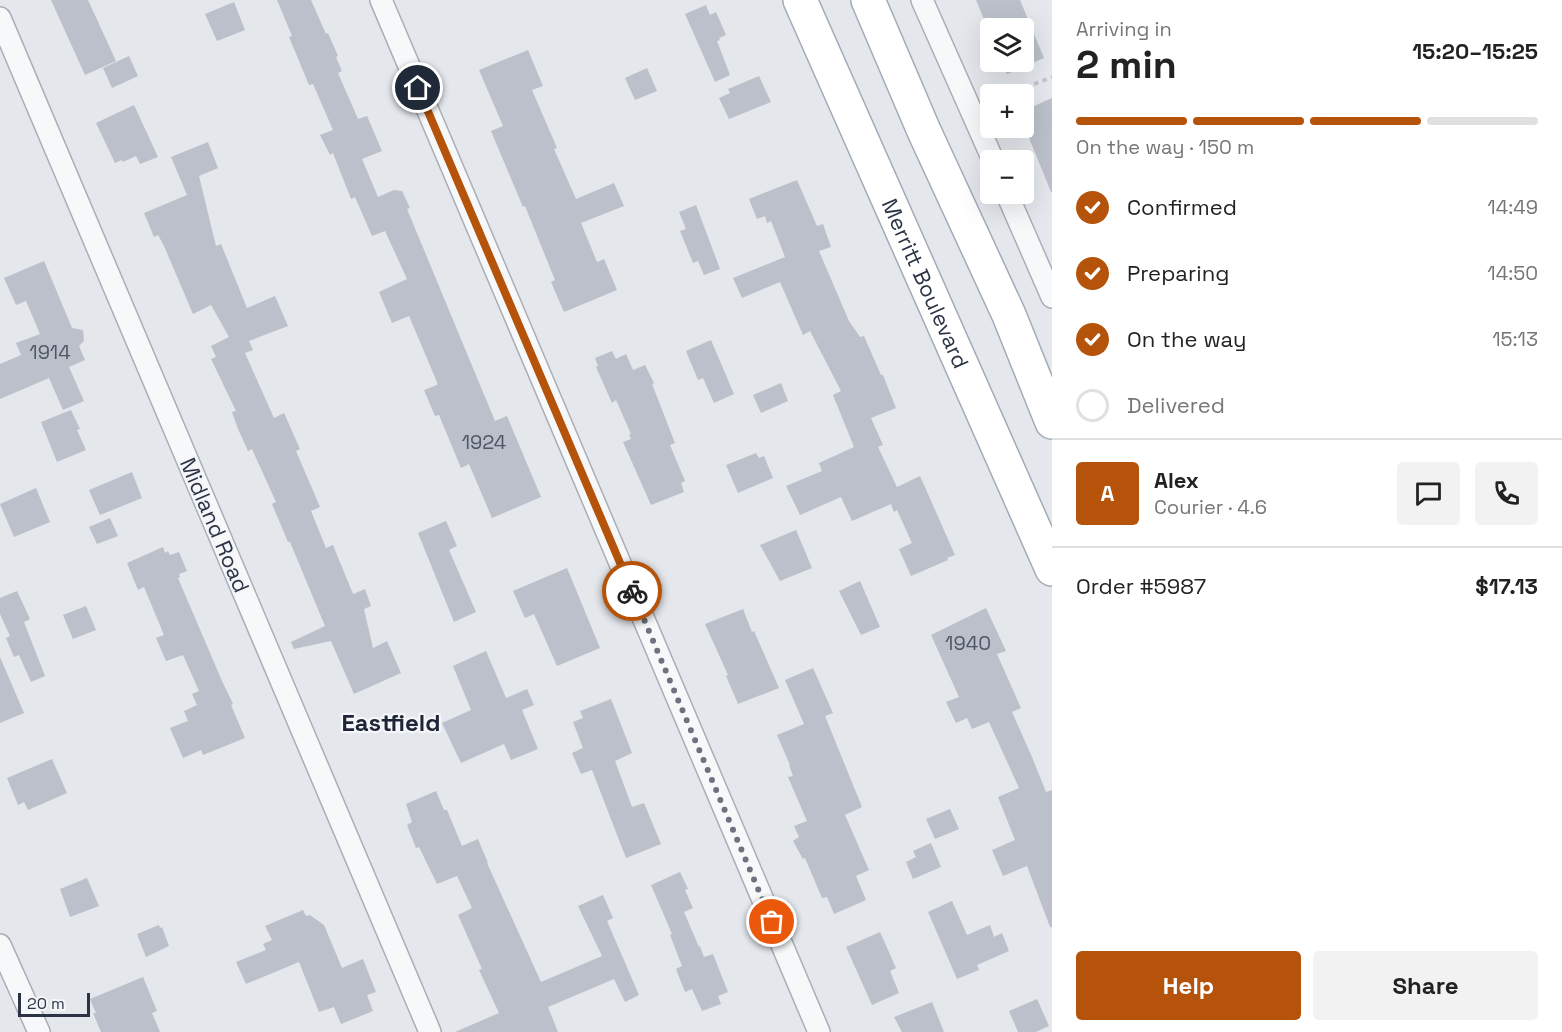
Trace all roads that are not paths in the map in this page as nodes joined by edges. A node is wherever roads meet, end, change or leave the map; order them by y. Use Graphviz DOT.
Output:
graph roads {
  1 [pos="381,0"];
  2 [pos="800,0"];
  3 [pos="868,0"];
  4 [pos="922,0"];
  5 [pos="0,18"];
  6 [pos="989,150"];
  7 [pos="1011,204"];
  8 [pos="1052,297"];
  9 [pos="1052,422"];
  10 [pos="1052,569"];
  11 [pos="0,945"];
  12 [pos="39,1032"];
  13 [pos="430,1032"];
  14 [pos="819,1032"];
  1 -- 14 [label="street"];
  2 -- 10 [label="main road, Merritt Boulevard"];
  3 -- 9 [label="main road"];
  4 -- 6 [label="street"];
  5 -- 13 [label="street, Midland Road"];
  7 -- 8 [label="street"];
  11 -- 12 [label="street"];
}
